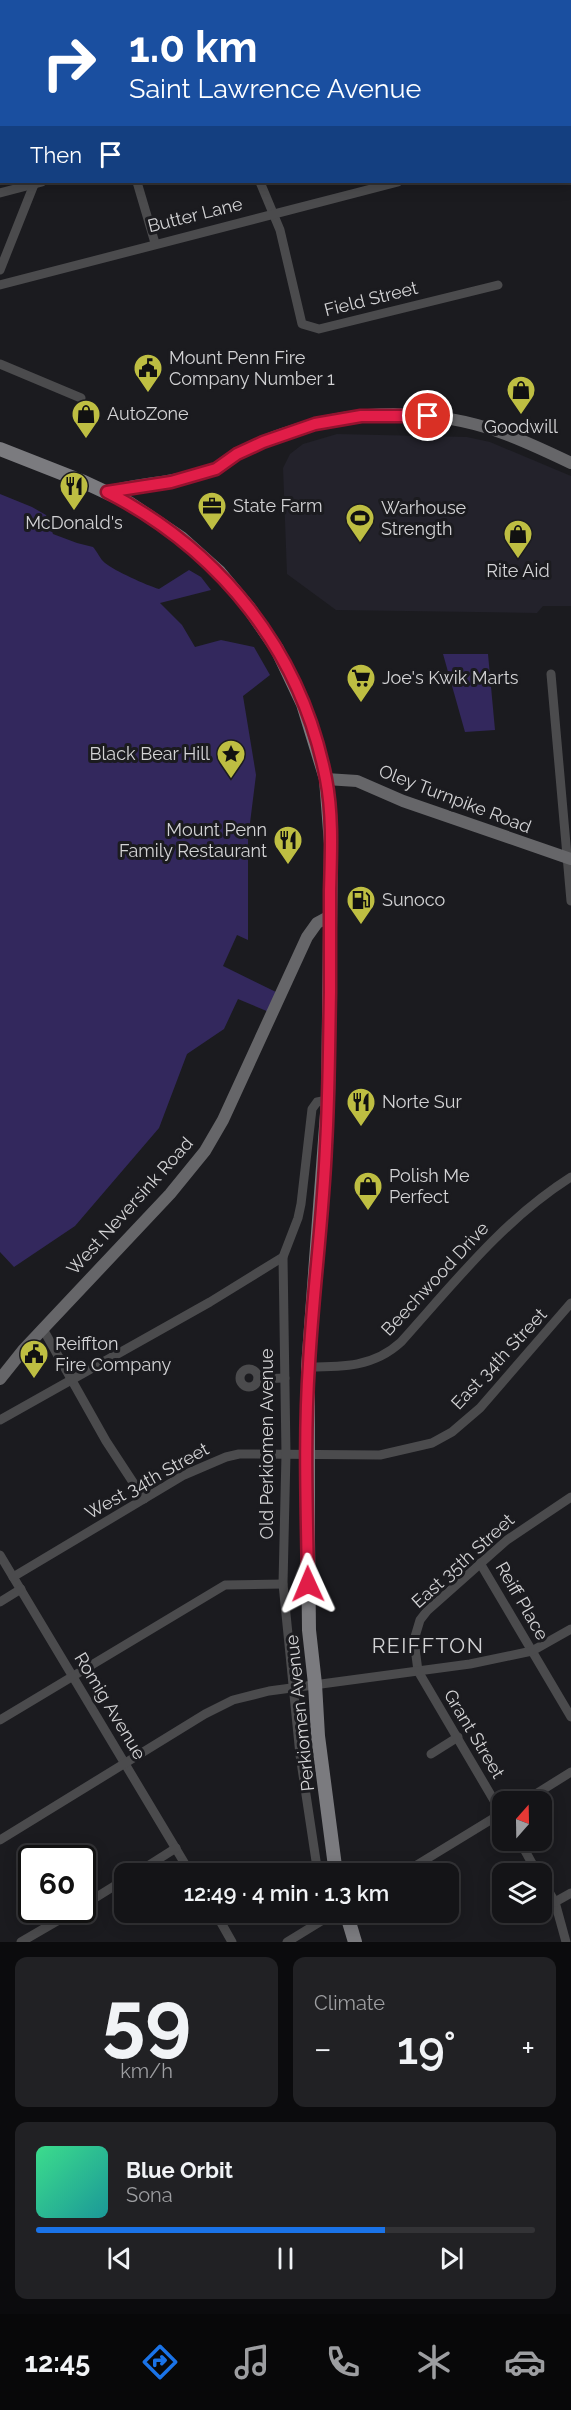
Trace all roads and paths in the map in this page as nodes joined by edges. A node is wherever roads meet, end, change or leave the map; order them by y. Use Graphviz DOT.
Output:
graph roads {
  1 [pos="34,183"];
  2 [pos="37,183"];
  3 [pos="137,183"];
  4 [pos="260,183"];
  5 [pos="394,183"];
  6 [pos="0,193"];
  7 [pos="273,213"];
  8 [pos="155,243"];
  9 [pos="0,270"];
  10 [pos="0,285"];
  11 [pos="498,285"];
  12 [pos="0,364"];
  13 [pos="81,398"];
  14 [pos="0,449"];
  15 [pos="571,463"];
  16 [pos="107,492"];
  17 [pos="551,674"];
  18 [pos="326,779"];
  19 [pos="569,859"];
  20 [pos="571,901"];
  21 [pos="330,916"];
  22 [pos="328,1100"];
  23 [pos="571,1177"];
  24 [pos="283,1257"];
  25 [pos="571,1303"];
  26 [pos="43,1329"];
  27 [pos="308,1367"];
  28 [pos="285,1378"];
  29 [pos="0,1379"];
  30 [pos="258,1379"];
  31 [pos="71,1380"];
  32 [pos="0,1420"];
  33 [pos="286,1454"];
  34 [pos="307,1454"];
  35 [pos="571,1497"];
  36 [pos="144,1498"];
  37 [pos="0,1556"];
  38 [pos="480,1563"];
  39 [pos="13,1577"];
  40 [pos="283,1584"];
  41 [pos="21,1589"];
  42 [pos="0,1602"];
  43 [pos="571,1629"];
  44 [pos="532,1651"];
  45 [pos="418,1671"];
  46 [pos="73,1676"];
  47 [pos="315,1684"];
  48 [pos="292,1688"];
  49 [pos="571,1717"];
  50 [pos="0,1720"];
  51 [pos="458,1737"];
  52 [pos="431,1754"];
  53 [pos="126,1764"];
  54 [pos="571,1772"];
  55 [pos="541,1791"];
  56 [pos="492,1796"];
  57 [pos="492,1820"];
  58 [pos="0,1840"];
  59 [pos="176,1848"];
  60 [pos="152,1863"];
  61 [pos="185,1863"];
  62 [pos="316,1863"];
  63 [pos="335,1863"];
  64 [pos="420,1863"];
  65 [pos="114,1886"];
  66 [pos="571,1893"];
  67 [pos="96,1897"];
  68 [pos="552,1897"];
  69 [pos="555,1902"];
  70 [pos="54,1923"];
  71 [pos="221,1923"];
  72 [pos="315,1923"];
  73 [pos="349,1923"];
  74 [pos="21,1942"];
  75 [pos="232,1942"];
  76 [pos="287,1942"];
  77 [pos="355,1942"];
  78 [pos="566,1942"];
  1 -- 6 [label="street"];
  2 -- 9 [label="street"];
  3 -- 8 [label="street"];
  4 -- 7 [label="street"];
  5 -- 7 [label="street, Butter Lane"];
  7 -- 8 [label="street, Butter Lane"];
  7 -- 11 [label="street, Field Street"];
  8 -- 10 [label="street, Butter Lane"];
  12 -- 13 [label="street"];
  14 -- 16 [label="main road, Perkiomen Avenue"];
  15 -- 16 [label="street"];
  16 -- 18 [label="main road, Perkiomen Avenue"];
  17 -- 19 [label="street"];
  18 -- 19 [label="street, Oley Turnpike Road"];
  18 -- 21 [label="main road, Perkiomen Avenue"];
  19 -- 20 [label="street"];
  21 -- 22 [label="main road, Perkiomen Avenue"];
  21 -- 26 [label="street, West Neversink Road"];
  22 -- 24 [label="street, Old Perkiomen Avenue"];
  22 -- 27 [label="main road, Perkiomen Avenue"];
  23 -- 27 [label="street, Beechwood Drive"];
  24 -- 28 [label="street, Old Perkiomen Avenue"];
  24 -- 31 [label="street"];
  25 -- 34 [label="street, East 34th Street"];
  26 -- 29 [label="street, West Neversink Road"];
  26 -- 31 [label="street"];
  27 -- 34 [label="main road, Perkiomen Avenue"];
  28 -- 30 [label="street"];
  28 -- 33 [label="street, Old Perkiomen Avenue"];
  31 -- 32 [label="street"];
  31 -- 36 [label="street"];
  33 -- 34 [label="street, West 34th Street"];
  33 -- 36 [label="street, West 34th Street"];
  33 -- 40 [label="street, Old Perkiomen Avenue"];
  34 -- 47 [label="main road, Perkiomen Avenue"];
  35 -- 38 [label="street, East 35th Street"];
  36 -- 39 [label="street, West 34th Street"];
  37 -- 39 [label="street, Romig Avenue"];
  38 -- 44 [label="street, Reiff Place"];
  38 -- 45 [label="street, East 35th Street"];
  39 -- 41 [label="street, Romig Avenue"];
  40 -- 46 [label="street"];
  40 -- 48 [label="street, Old Perkiomen Avenue"];
  41 -- 42 [label="street"];
  41 -- 46 [label="street, Romig Avenue"];
  43 -- 44 [label="street"];
  44 -- 45 [label="street"];
  44 -- 49 [label="street, Reiff Place"];
  45 -- 47 [label="street"];
  45 -- 51 [label="street, Grant Street"];
  46 -- 50 [label="street"];
  46 -- 53 [label="street, Romig Avenue"];
  47 -- 48 [label="street"];
  47 -- 63 [label="main road, Perkiomen Avenue"];
  48 -- 53 [label="street"];
  48 -- 62 [label="street, Old Perkiomen Avenue"];
  51 -- 52 [label="street"];
  51 -- 56 [label="street, Grant Street"];
  53 -- 58 [label="street"];
  53 -- 59 [label="street, Romig Avenue"];
  54 -- 55 [label="street"];
  57 -- 64 [label="street"];
  59 -- 60 [label="street"];
  59 -- 61 [label="street, Romig Avenue"];
  65 -- 67 [label="street"];
  66 -- 69 [label="street"];
  68 -- 69 [label="street"];
  69 -- 78 [label="street"];
  70 -- 74 [label="street"];
  71 -- 75 [label="street"];
  72 -- 76 [label="street"];
  73 -- 77 [label="main road"];
}
